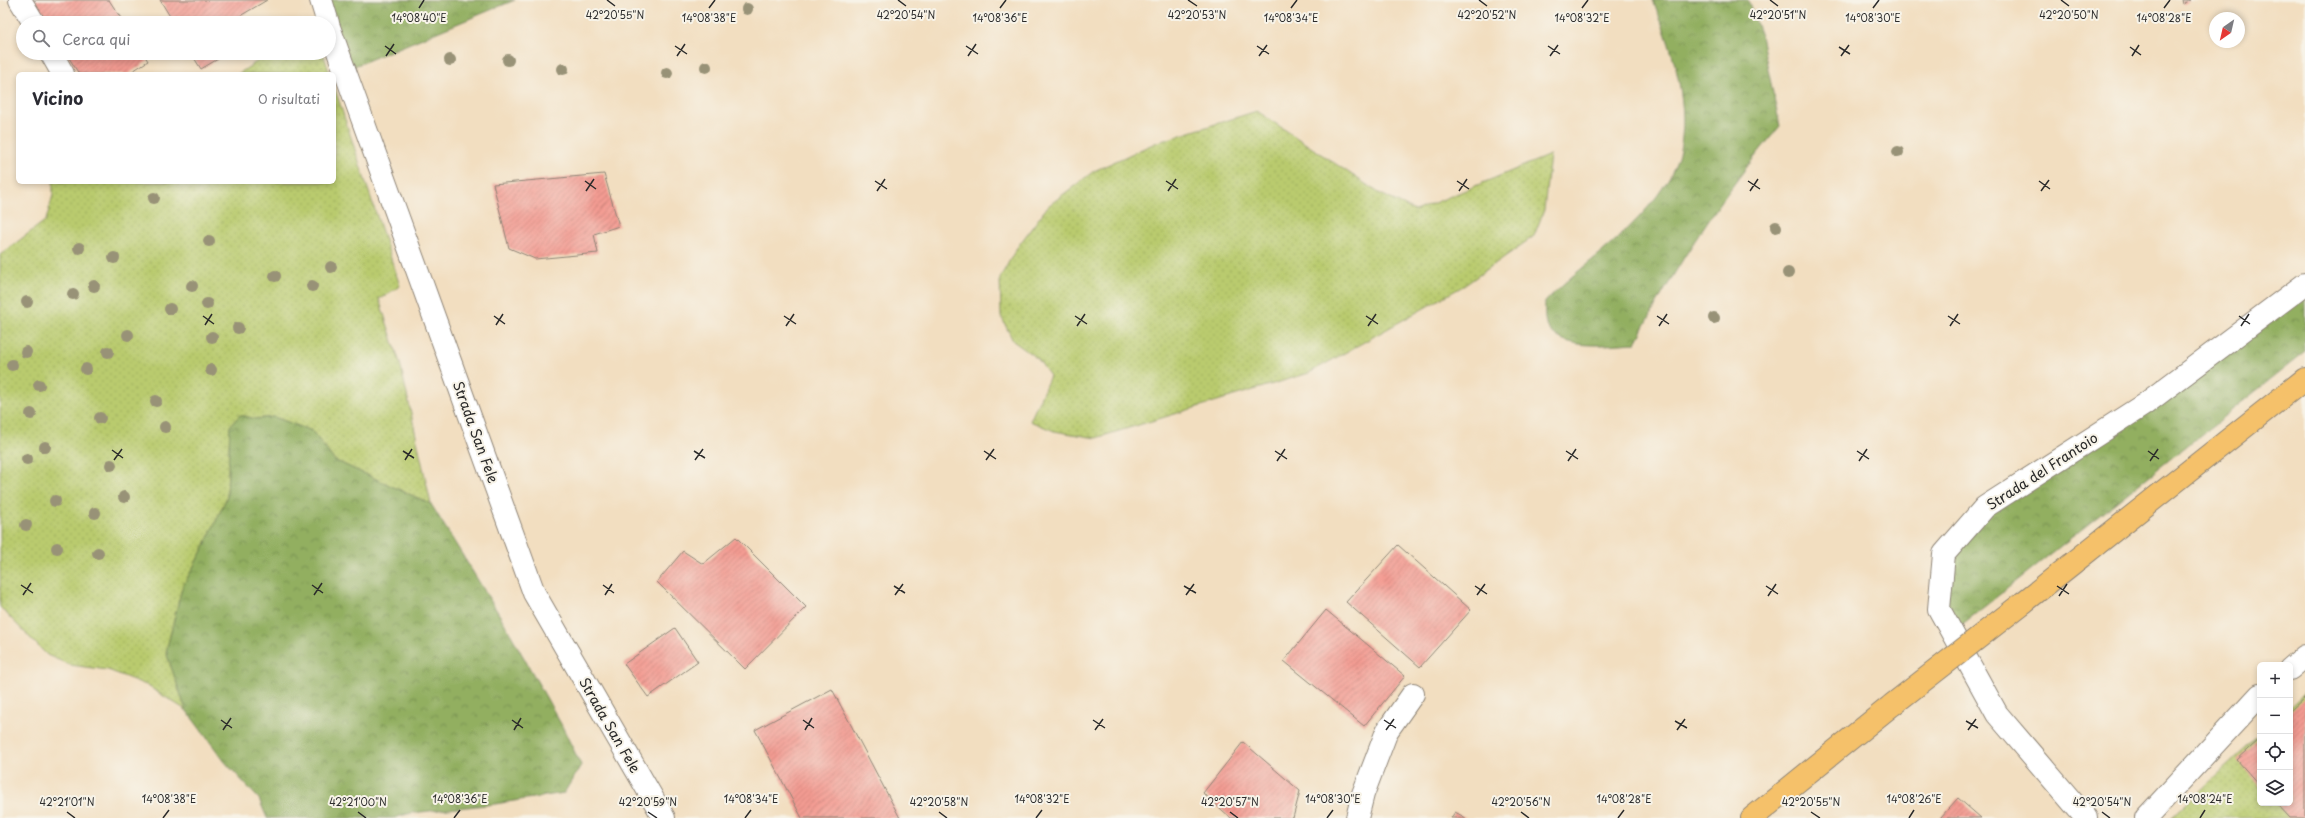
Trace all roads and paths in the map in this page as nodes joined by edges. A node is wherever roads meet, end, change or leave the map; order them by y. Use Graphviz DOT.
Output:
graph roads {
  1 [pos="20,0"];
  2 [pos="321,0"];
  3 [pos="30,16"];
  4 [pos="326,16"];
  5 [pos="336,46"];
  6 [pos="55,60"];
  7 [pos="62,72"];
  8 [pos="2305,284"];
  9 [pos="2305,379"];
  10 [pos="2305,656"];
  11 [pos="2293,666"];
  12 [pos="1413,694"];
  13 [pos="2257,698"];
  14 [pos="664,818"];
  15 [pos="1357,818"];
  16 [pos="1752,818"];
  17 [pos="2086,818"];
  18 [pos="2146,818"];
  1 -- 3 [label="street"];
  2 -- 4 [label="street"];
  5 -- 14 [label="street, Strada San Fele"];
  6 -- 7 [label="street"];
  8 -- 17 [label="street, Strada del Frantoio"];
  9 -- 16 [label="highway, bridge"];
  10 -- 11 [label="street"];
  12 -- 15 [label="street"];
  13 -- 18 [label="street"];
}
